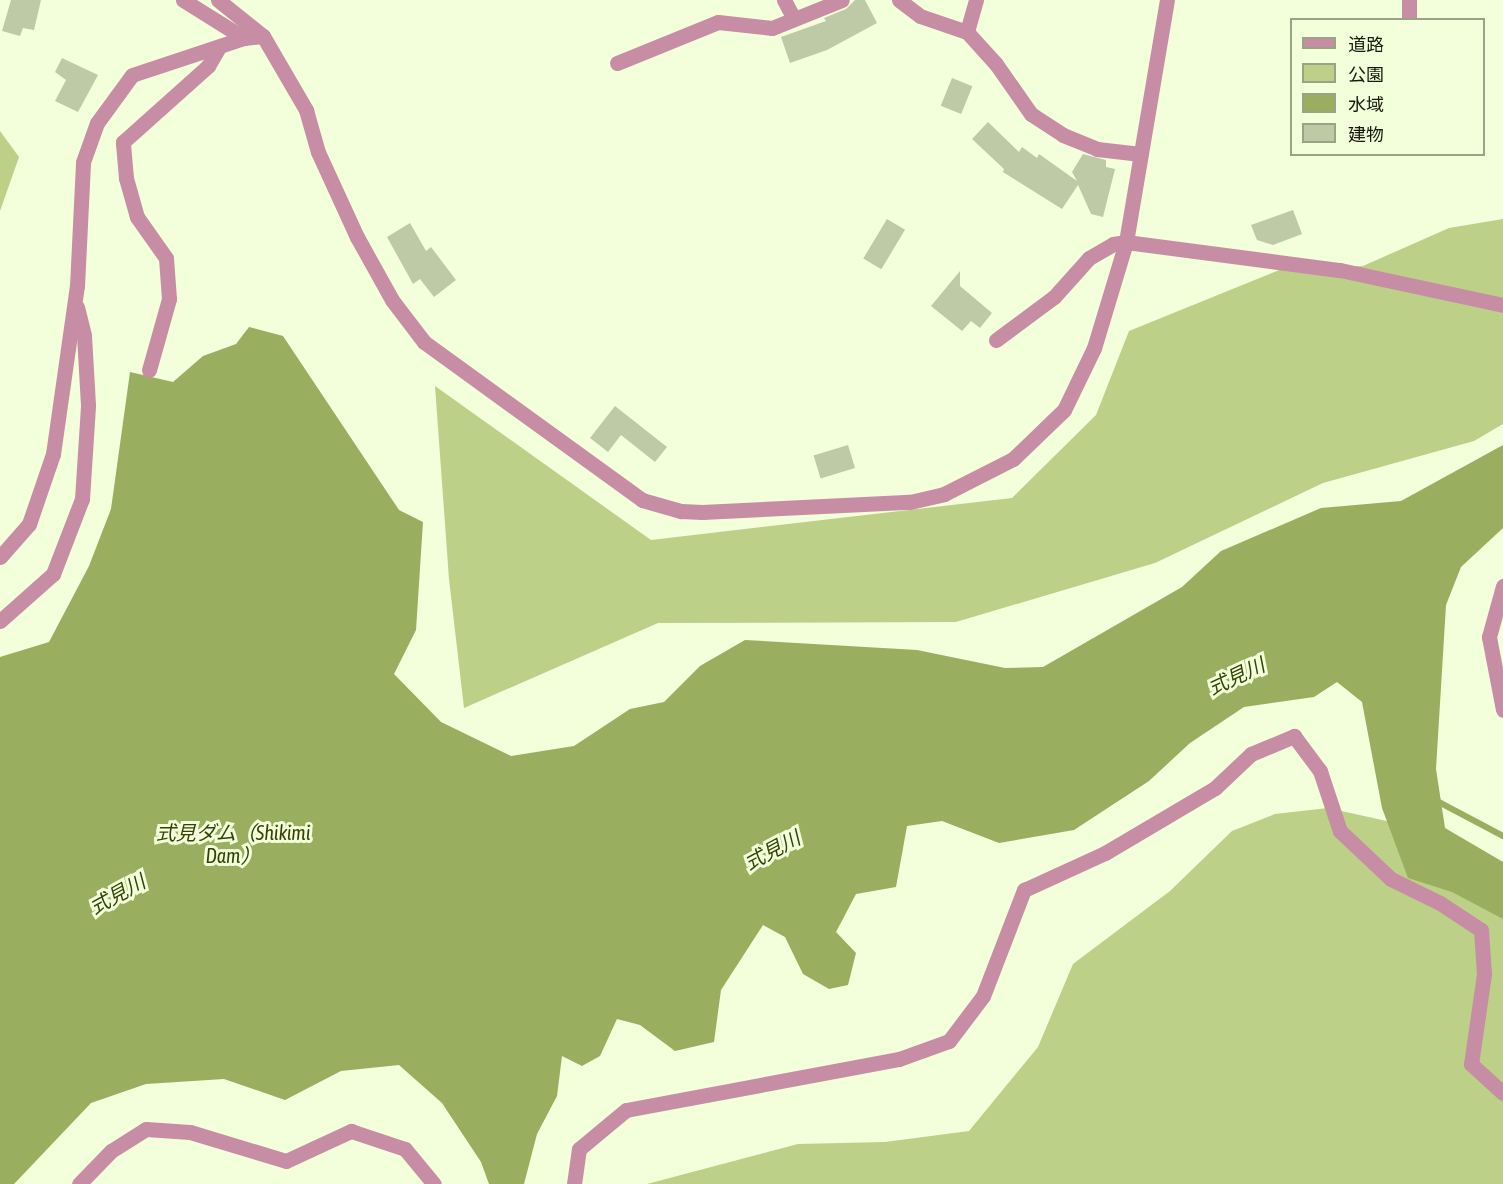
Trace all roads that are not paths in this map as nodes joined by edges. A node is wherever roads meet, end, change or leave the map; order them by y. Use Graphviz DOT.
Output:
graph roads {
  1 [pos="183,0"];
  2 [pos="218,0"];
  3 [pos="784,0"];
  4 [pos="842,0"];
  5 [pos="898,0"];
  6 [pos="976,0"];
  7 [pos="1167,0"];
  8 [pos="1409,0"];
  9 [pos="1408,18"];
  10 [pos="794,19"];
  11 [pos="968,32"];
  12 [pos="263,36"];
  13 [pos="244,38"];
  14 [pos="219,47"];
  15 [pos="617,63"];
  16 [pos="1141,154"];
  17 [pos="1126,242"];
  18 [pos="75,300"];
  19 [pos="1503,304"];
  20 [pos="996,340"];
  21 [pos="149,370"];
  22 [pos="0,557"];
  23 [pos="1503,586"];
  24 [pos="0,621"];
  25 [pos="1503,710"];
  26 [pos="1503,1093"];
  27 [pos="79,1184"];
  28 [pos="434,1184"];
  29 [pos="574,1184"];
  1 -- 13 [label="street"];
  2 -- 12 [label="street"];
  3 -- 10 [label="street"];
  4 -- 10 [label="street"];
  5 -- 11 [label="street"];
  6 -- 11 [label="street"];
  7 -- 16 [label="street"];
  8 -- 9 [label="street"];
  10 -- 15 [label="street"];
  11 -- 16 [label="street"];
  12 -- 13 [label="street"];
  12 -- 17 [label="street"];
  13 -- 14 [label="street"];
  14 -- 18 [label="street"];
  14 -- 21 [label="street"];
  16 -- 17 [label="street"];
  17 -- 19 [label="street"];
  17 -- 20 [label="street"];
  18 -- 22 [label="street"];
  18 -- 24 [label="street"];
  23 -- 25 [label="street"];
  26 -- 29 [label="street"];
  27 -- 28 [label="street"];
}
